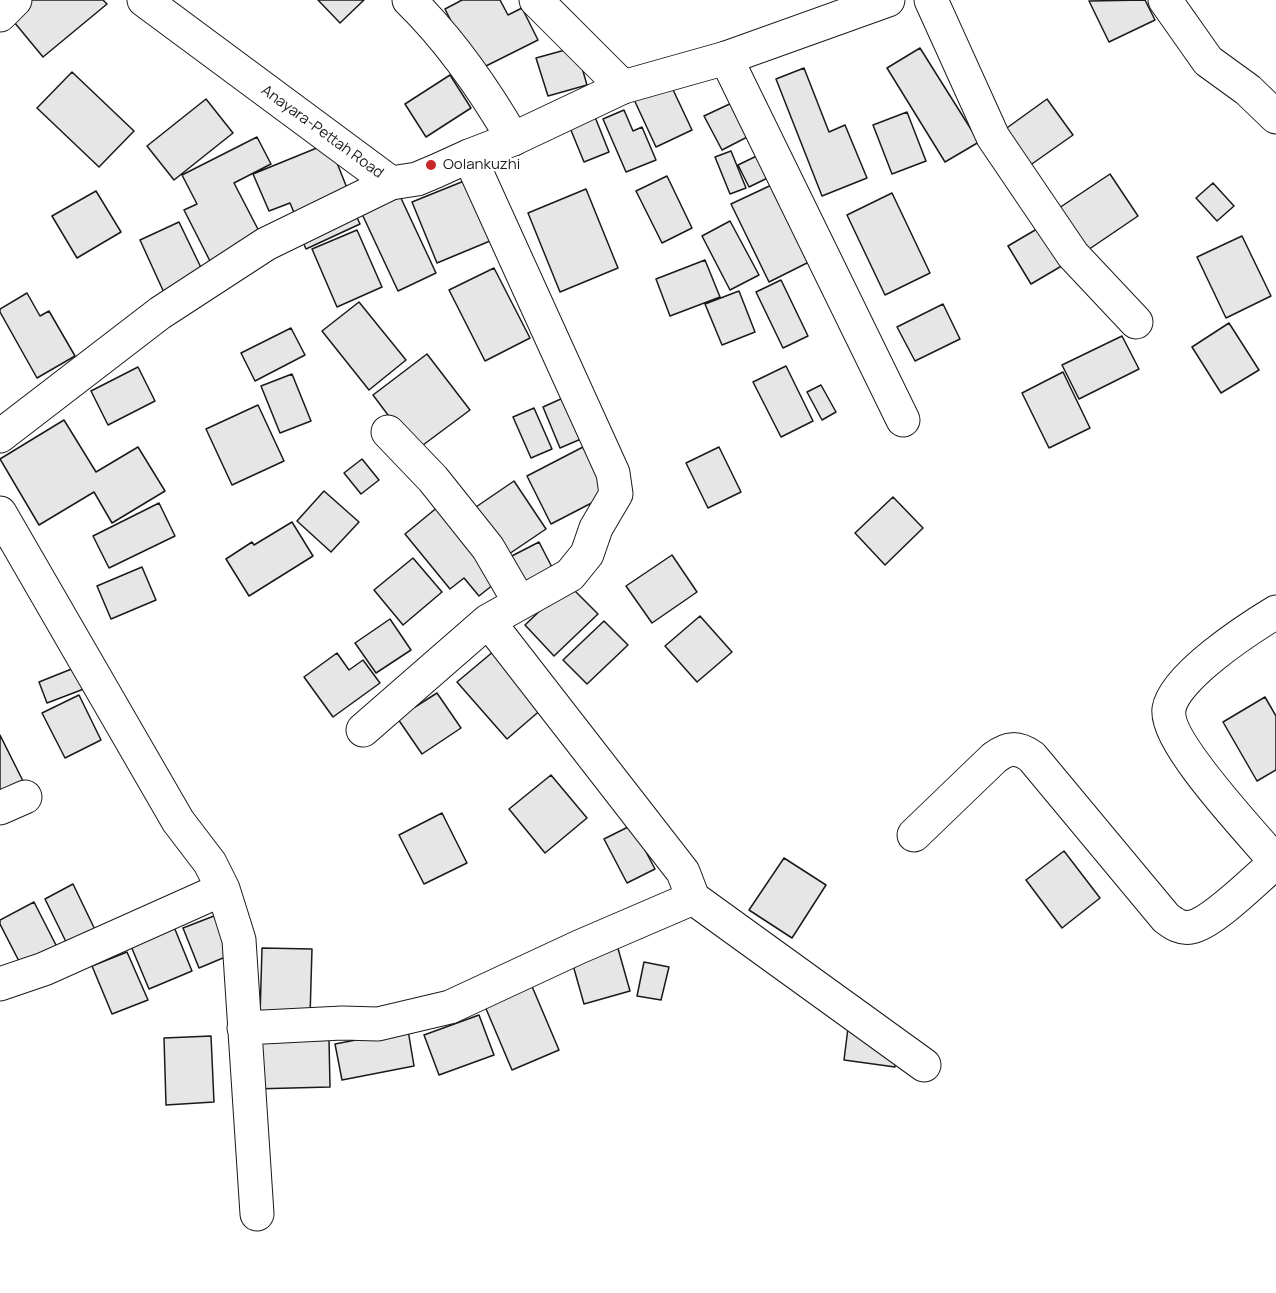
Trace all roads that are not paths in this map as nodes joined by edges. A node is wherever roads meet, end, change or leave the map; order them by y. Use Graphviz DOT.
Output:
graph roads {
  1 [pos="15,0"];
  2 [pos="144,0"];
  3 [pos="409,0"];
  4 [pos="536,0"];
  5 [pos="888,0"];
  6 [pos="932,0"];
  7 [pos="1165,0"];
  8 [pos="0,15"];
  9 [pos="726,58"];
  10 [pos="623,87"];
  11 [pos="1276,117"];
  12 [pos="513,139"];
  13 [pos="469,156"];
  14 [pos="391,183"];
  15 [pos="1136,322"];
  16 [pos="903,420"];
  17 [pos="387,432"];
  18 [pos="0,436"];
  19 [pos="0,513"];
  20 [pos="520,603"];
  21 [pos="1276,612"];
  22 [pos="488,621"];
  23 [pos="363,730"];
  24 [pos="914,835"];
  25 [pos="1276,862"];
  26 [pos="223,889"];
  27 [pos="693,898"];
  28 [pos="0,984"];
  29 [pos="244,1028"];
  30 [pos="924,1065"];
  31 [pos="257,1214"];
  1 -- 8 [label="street"];
  2 -- 14 [label="street, Anayara-Pettah Road"];
  3 -- 12 [label="street"];
  4 -- 10 [label="street"];
  5 -- 9 [label="street, Anayara-Pettah Road"];
  6 -- 15 [label="street"];
  7 -- 11 [label="street"];
  9 -- 10 [label="street, Anayara-Pettah Road"];
  9 -- 16 [label="street"];
  10 -- 12 [label="street, Anayara-Pettah Road"];
  12 -- 13 [label="street, Anayara-Pettah Road"];
  13 -- 14 [label="street, Anayara-Pettah Road"];
  13 -- 20 [label="street"];
  14 -- 18 [label="street"];
  17 -- 20 [label="street"];
  19 -- 26 [label="street"];
  20 -- 22 [label="street"];
  21 -- 25 [label="street"];
  22 -- 23 [label="street"];
  22 -- 27 [label="street"];
  24 -- 25 [label="street"];
  26 -- 28 [label="street"];
  26 -- 29 [label="street"];
  27 -- 29 [label="street"];
  27 -- 30 [label="street"];
  29 -- 31 [label="street"];
}
